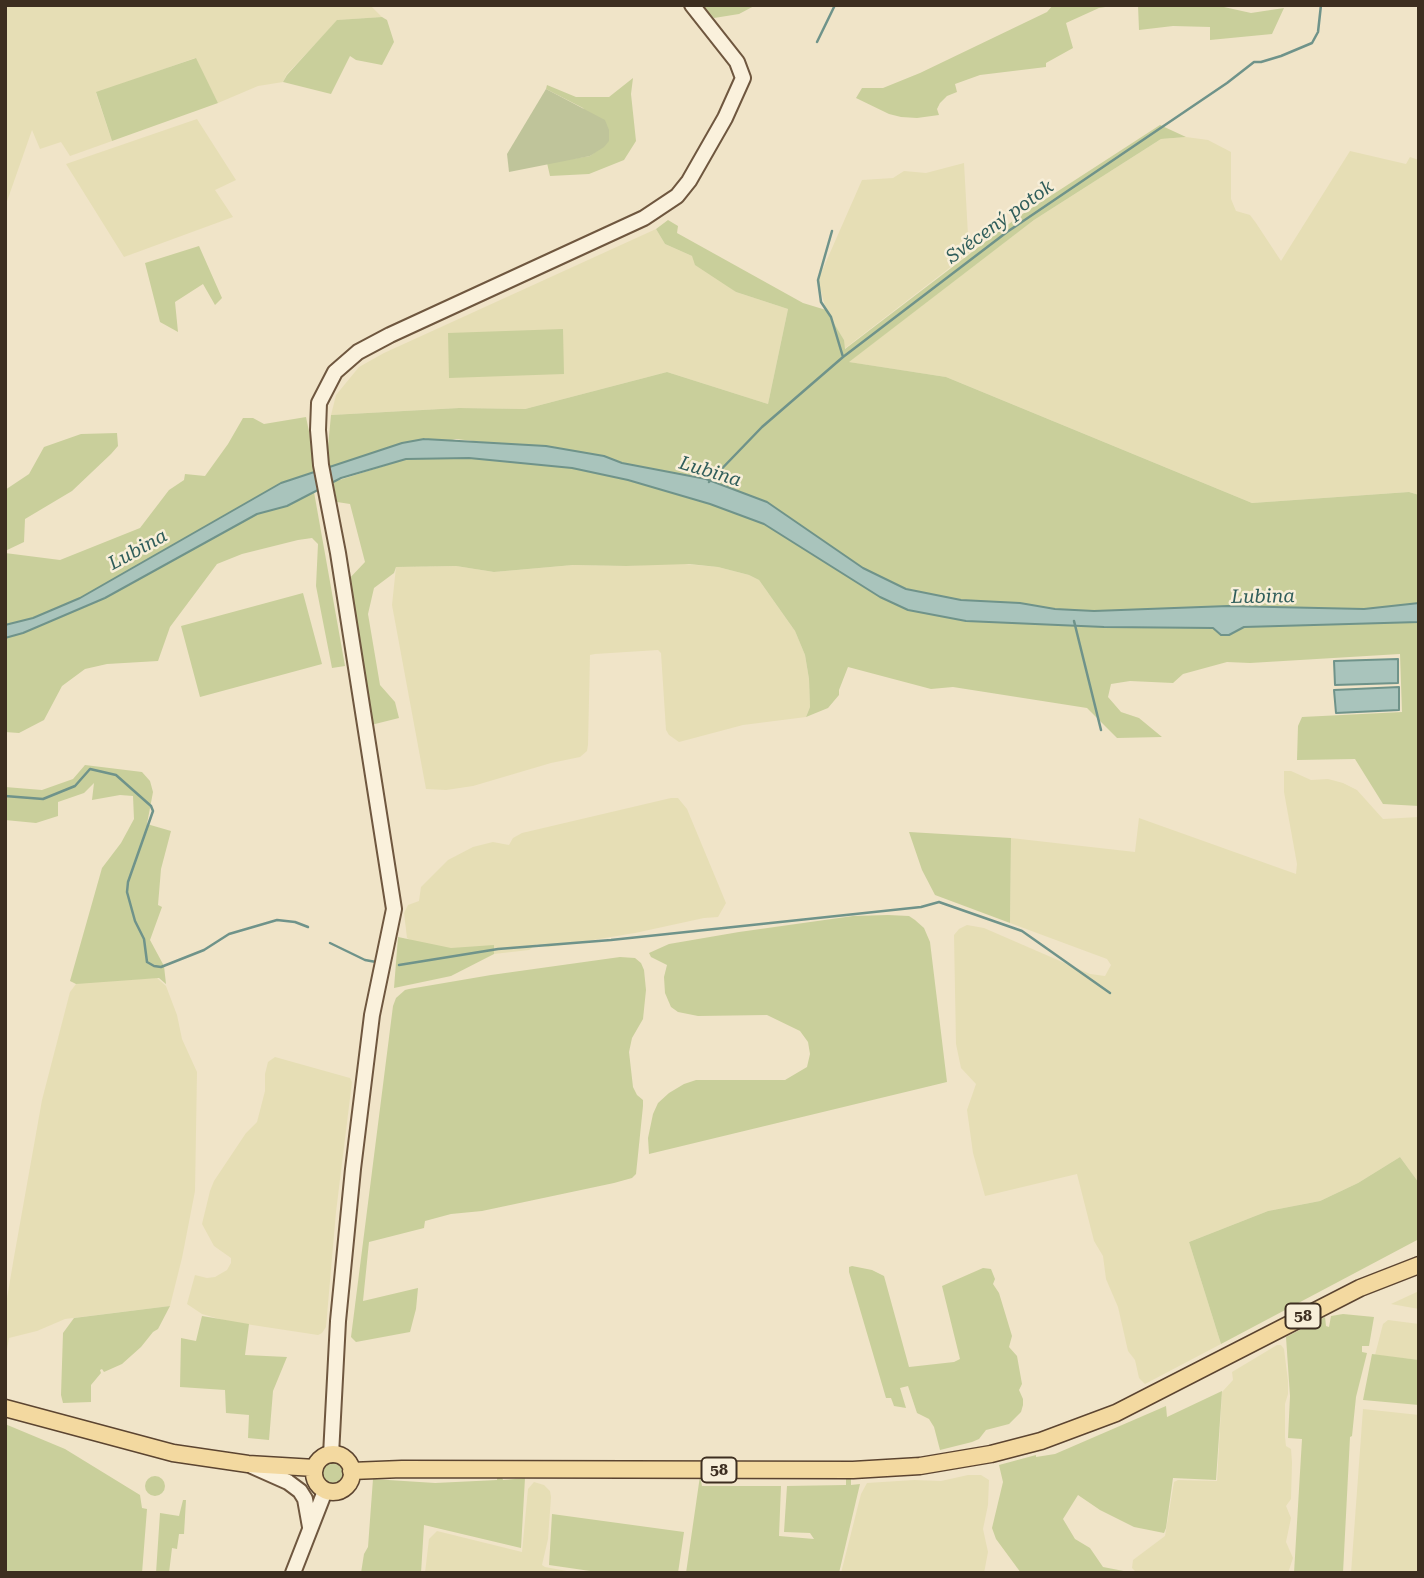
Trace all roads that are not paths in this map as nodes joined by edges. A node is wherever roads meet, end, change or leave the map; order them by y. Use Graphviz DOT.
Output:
graph roads {
  1 [pos="692,5"];
  2 [pos="1419,1265"];
  3 [pos="5,1408"];
  4 [pos="331,1455"];
  5 [pos="248,1464"];
  6 [pos="315,1468"];
  7 [pos="351,1471"];
  8 [pos="325,1490"];
  9 [pos="310,1527"];
  10 [pos="293,1573"];
  1 -- 4 [label="street"];
  2 -- 7 [label="main road, 58"];
  3 -- 5 [label="main road"];
  4 -- 6 [label="main road"];
  4 -- 7 [label="main road"];
  5 -- 6 [label="main road"];
  5 -- 9 [label="street"];
  6 -- 8 [label="main road"];
  7 -- 8 [label="main road"];
  8 -- 9 [label="street"];
  9 -- 10 [label="street"];
}
